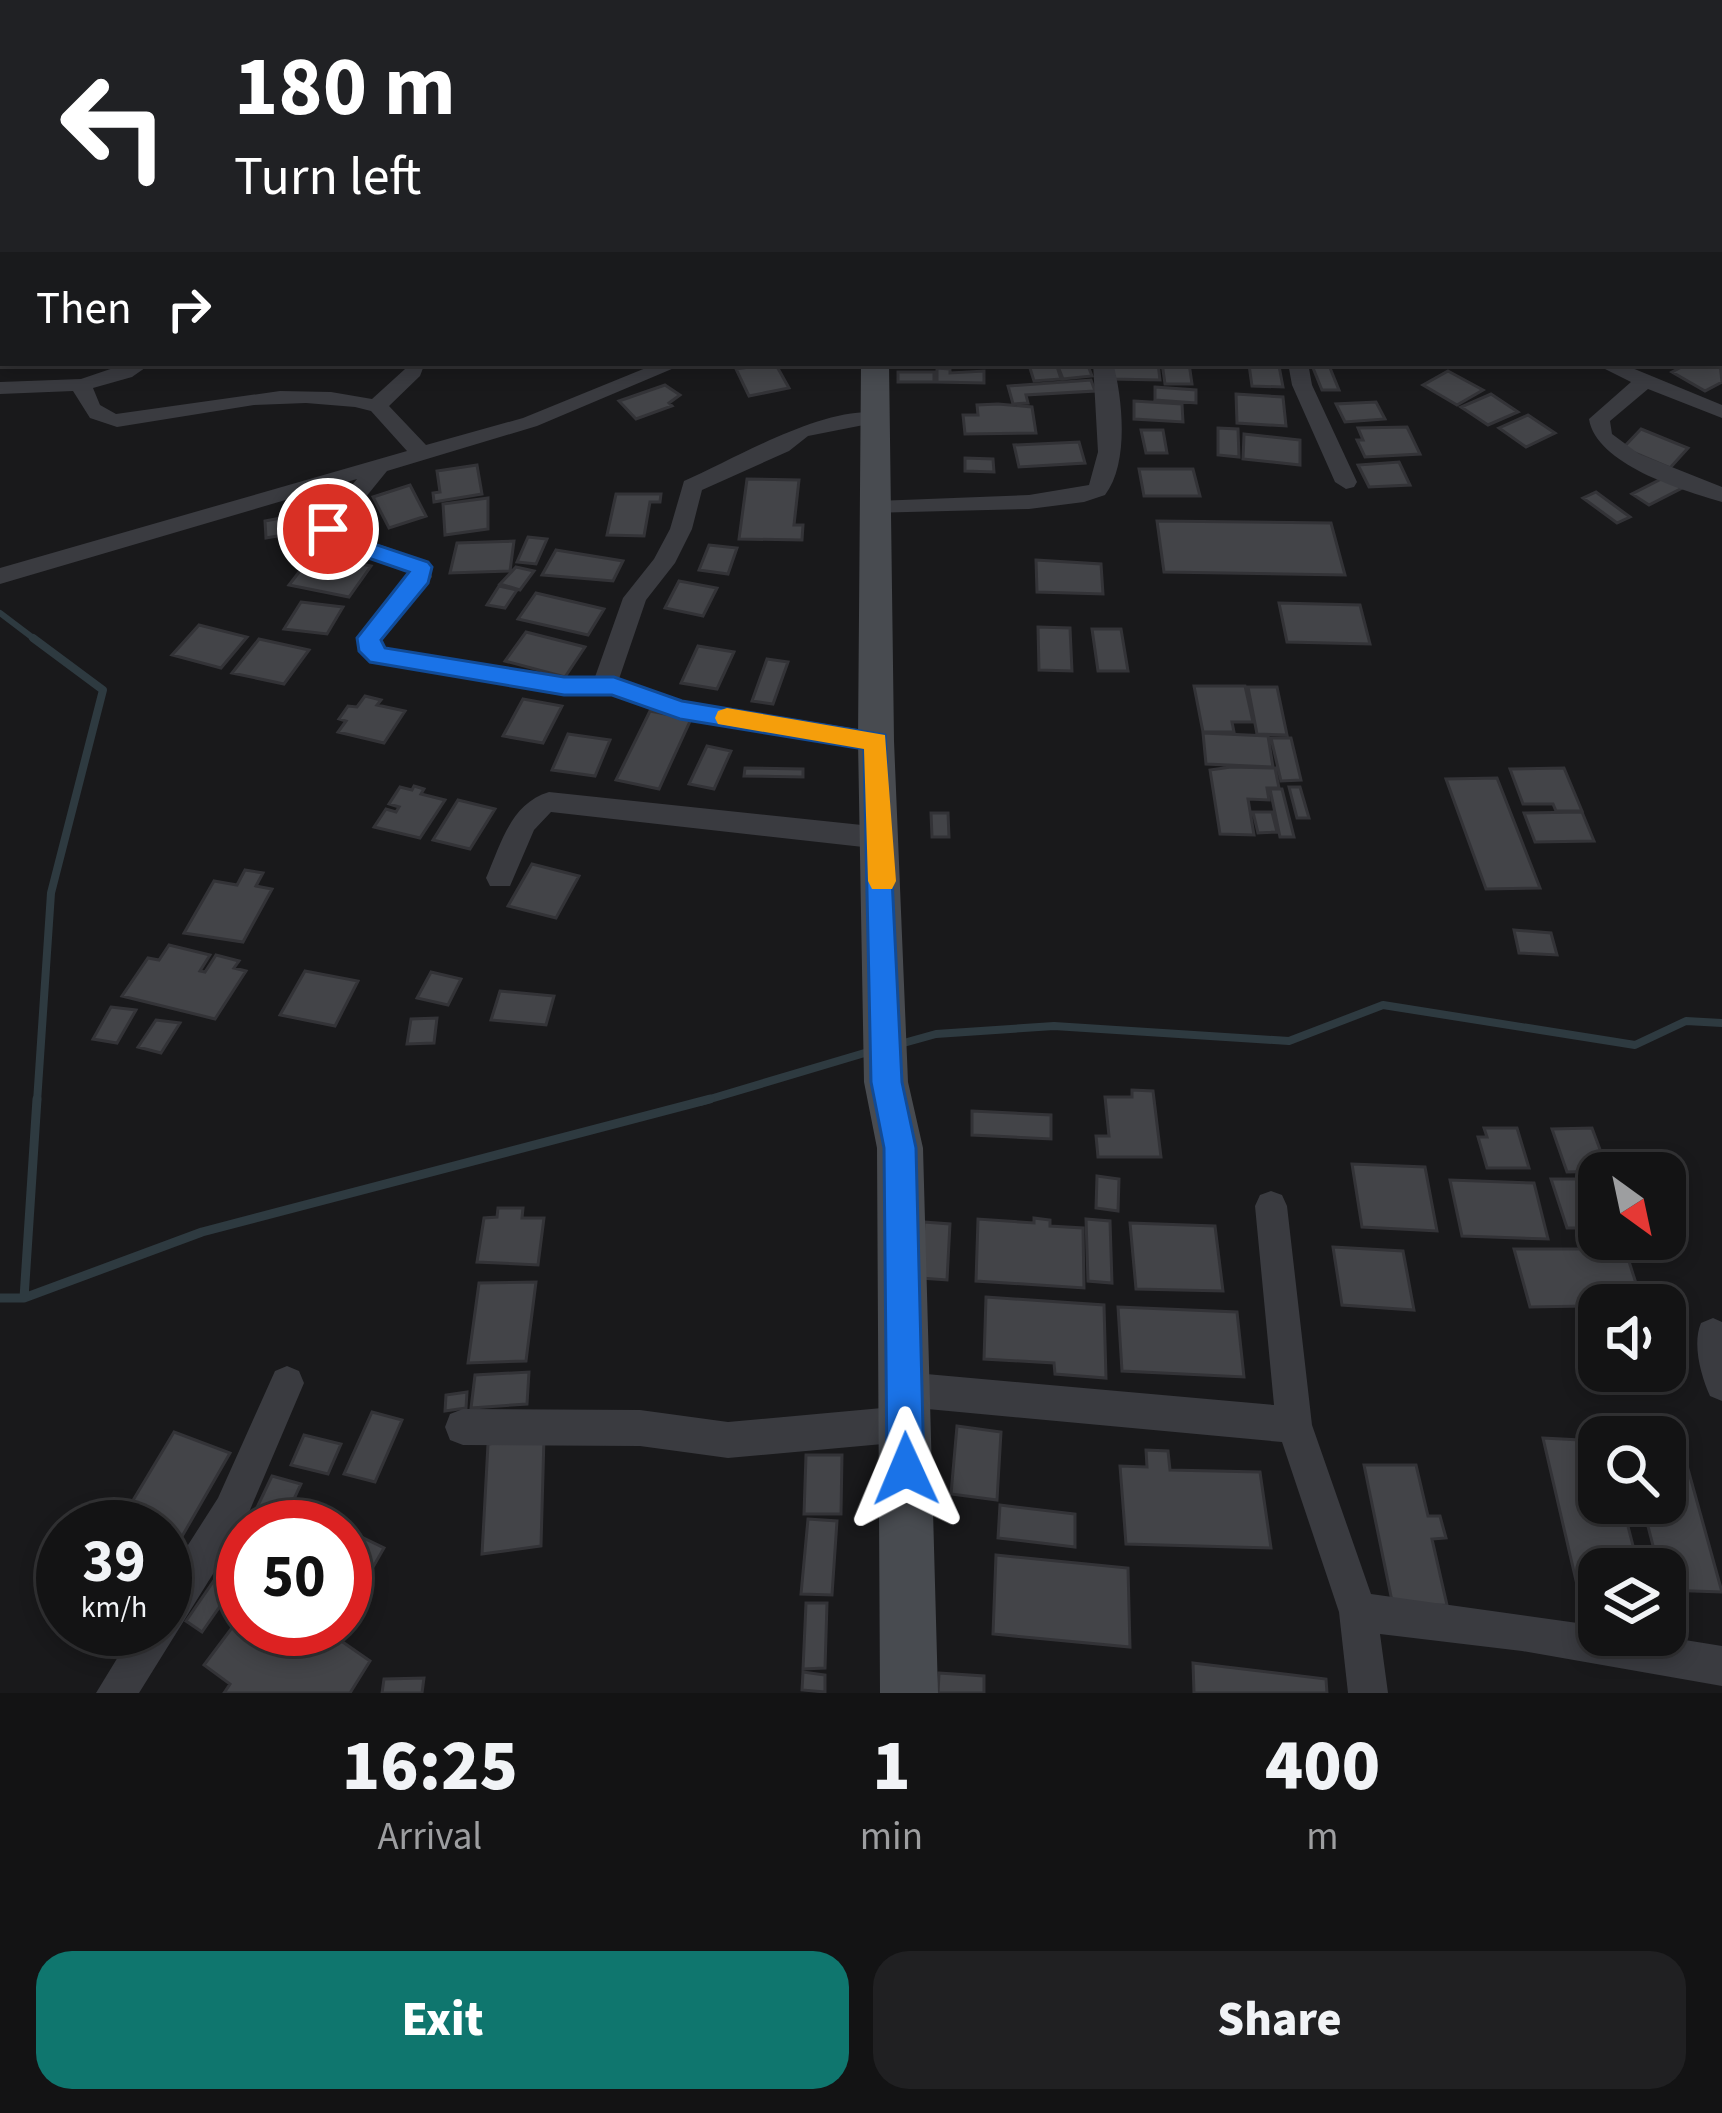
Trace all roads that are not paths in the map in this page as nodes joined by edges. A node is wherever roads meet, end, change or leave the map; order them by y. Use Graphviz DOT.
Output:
graph roads {
  1 [pos="137,366"];
  2 [pos="417,366"];
  3 [pos="669,366"];
  4 [pos="875,366"];
  5 [pos="1103,366"];
  6 [pos="1299,366"];
  7 [pos="1611,366"];
  8 [pos="1646,380"];
  9 [pos="82,385"];
  10 [pos="0,388"];
  11 [pos="378,407"];
  12 [pos="1722,412"];
  13 [pos="877,417"];
  14 [pos="422,454"];
  15 [pos="379,466"];
  16 [pos="1346,482"];
  17 [pos="1722,495"];
  18 [pos="877,508"];
  19 [pos="0,576"];
  20 [pos="605,685"];
  21 [pos="876,741"];
  22 [pos="881,838"];
  23 [pos="500,878"];
  24 [pos="1271,1206"];
  25 [pos="1713,1335"];
  26 [pos="286,1383"];
  27 [pos="1722,1384"];
  28 [pos="904,1407"];
  29 [pos="1294,1425"];
  30 [pos="463,1426"];
  31 [pos="192,1573"];
  32 [pos="1358,1612"];
  33 [pos="140,1656"];
  34 [pos="1722,1666"];
  35 [pos="116,1693"];
  36 [pos="909,1693"];
  37 [pos="1368,1693"];
  1 -- 9 [label="street"];
  2 -- 11 [label="street"];
  3 -- 14 [label="street"];
  4 -- 13 [label="main road"];
  5 -- 18 [label="street"];
  6 -- 16 [label="street"];
  7 -- 8 [label="street"];
  8 -- 12 [label="street"];
  8 -- 17 [label="street"];
  9 -- 10 [label="street"];
  9 -- 11 [label="street"];
  11 -- 14 [label="street"];
  13 -- 18 [label="main road"];
  13 -- 20 [label="street"];
  14 -- 15 [label="street"];
  15 -- 19 [label="street"];
  15 -- 20 [label="street"];
  18 -- 21 [label="main road"];
  20 -- 21 [label="street"];
  21 -- 22 [label="main road"];
  22 -- 23 [label="street"];
  22 -- 28 [label="main road"];
  24 -- 29 [label="street"];
  25 -- 27 [label="street"];
  26 -- 31 [label="street"];
  28 -- 29 [label="street"];
  28 -- 30 [label="street"];
  28 -- 36 [label="main road"];
  29 -- 32 [label="street"];
  32 -- 34 [label="street"];
  32 -- 37 [label="street"];
  33 -- 35 [label="street"];
}
